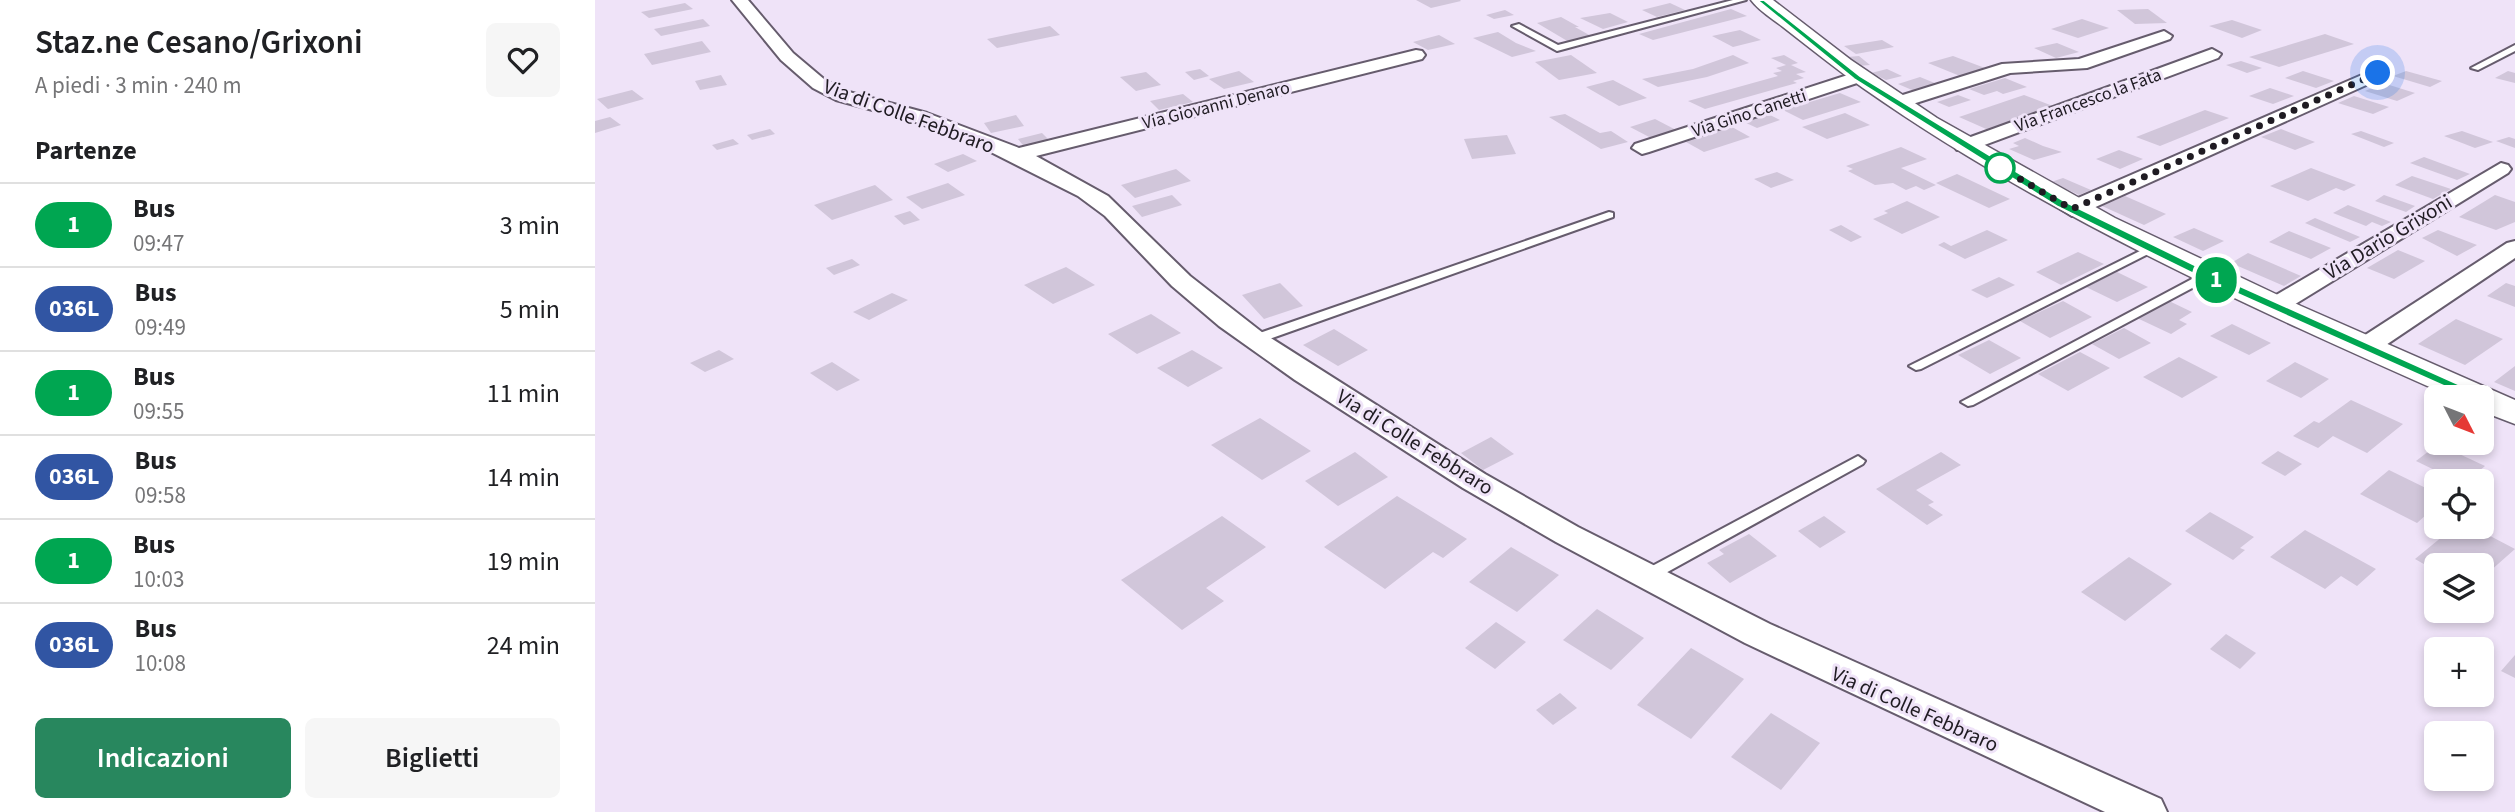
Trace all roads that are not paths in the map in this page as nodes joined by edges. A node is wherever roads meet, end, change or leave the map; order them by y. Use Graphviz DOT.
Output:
graph roads {
  1 [pos="740,0"];
  2 [pos="1742,0"];
  3 [pos="1761,0"];
  4 [pos="1516,26"];
  5 [pos="2164,36"];
  6 [pos="2515,48"];
  7 [pos="2212,54"];
  8 [pos="1416,55"];
  9 [pos="2475,68"];
  10 [pos="2378,73"];
  11 [pos="1857,77"];
  12 [pos="1896,103"];
  13 [pos="1964,146"];
  14 [pos="1642,148"];
  15 [pos="1016,155"];
  16 [pos="2501,169"];
  17 [pos="2072,209"];
  18 [pos="1609,215"];
  19 [pos="2515,248"];
  20 [pos="2150,249"];
  21 [pos="2207,275"];
  22 [pos="2275,306"];
  23 [pos="1256,338"];
  24 [pos="2365,346"];
  25 [pos="1916,366"];
  26 [pos="2452,385"];
  27 [pos="1968,402"];
  28 [pos="2494,404"];
  29 [pos="2515,413"];
  30 [pos="1858,461"];
  31 [pos="1647,576"];
  32 [pos="2147,812"];
  1 -- 15 [label="street, Via di Colle Febbraro"];
  2 -- 4 [label="lane"];
  3 -- 11 [label="street"];
  5 -- 12 [label="street"];
  6 -- 9 [label="lane"];
  7 -- 13 [label="street, Via Francesco la Fata"];
  8 -- 15 [label="street, Via Giovanni Denaro"];
  10 -- 17 [label="street"];
  11 -- 12 [label="street"];
  11 -- 14 [label="street, Via Gino Canetti"];
  12 -- 13 [label="street"];
  13 -- 17 [label="street"];
  15 -- 23 [label="street, Via di Colle Febbraro"];
  16 -- 22 [label="street, Via Dario Grixoni"];
  17 -- 20 [label="street"];
  18 -- 23 [label="lane"];
  19 -- 24 [label="street"];
  20 -- 21 [label="street"];
  20 -- 25 [label="lane"];
  21 -- 22 [label="street"];
  21 -- 27 [label="lane"];
  22 -- 24 [label="street"];
  23 -- 31 [label="street, Via di Colle Febbraro"];
  24 -- 26 [label="street"];
  28 -- 29 [label="street"];
  30 -- 31 [label="lane"];
  31 -- 32 [label="street, Via di Colle Febbraro"];
}
